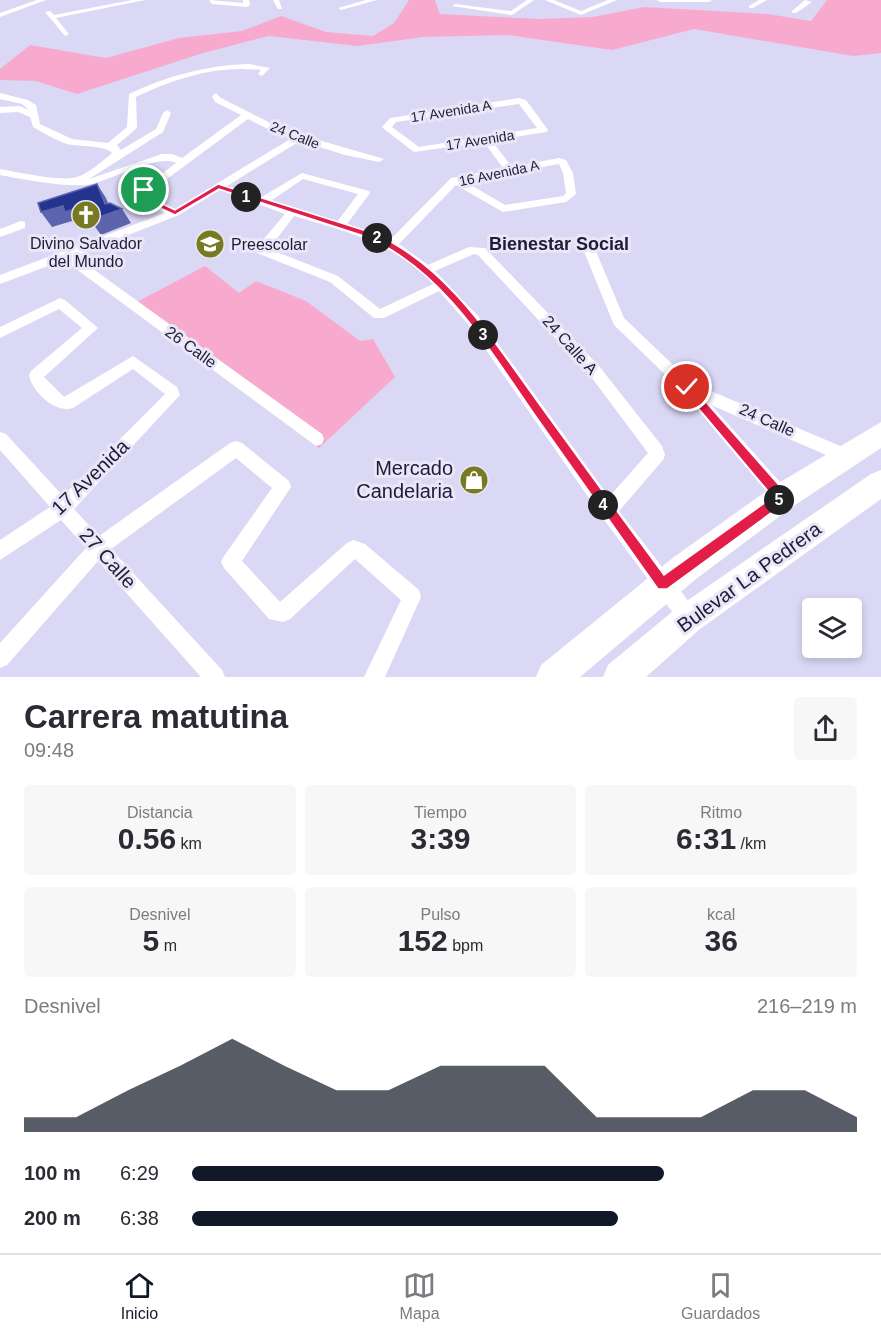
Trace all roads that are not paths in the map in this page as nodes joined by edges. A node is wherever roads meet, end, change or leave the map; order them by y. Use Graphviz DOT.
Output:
graph roads {
  1 [pos="44,0"];
  2 [pos="142,0"];
  3 [pos="276,0"];
  4 [pos="337,0"];
  5 [pos="374,0"];
  6 [pos="463,0"];
  7 [pos="498,0"];
  8 [pos="531,0"];
  9 [pos="564,0"];
  10 [pos="614,0"];
  11 [pos="660,0"];
  12 [pos="709,0"];
  13 [pos="764,0"];
  14 [pos="808,0"];
  15 [pos="212,1"];
  16 [pos="247,2"];
  17 [pos="551,2"];
  18 [pos="752,7"];
  19 [pos="0,8"];
  20 [pos="280,8"];
  21 [pos="13,11"];
  22 [pos="484,11"];
  23 [pos="794,12"];
  24 [pos="0,15"];
  25 [pos="52,17"];
  26 [pos="64,34"];
  27 [pos="262,74"];
  28 [pos="0,96"];
  29 [pos="216,96"];
  30 [pos="0,110"];
  31 [pos="167,113"];
  32 [pos="249,114"];
  33 [pos="34,115"];
  34 [pos="543,130"];
  35 [pos="299,138"];
  36 [pos="488,140"];
  37 [pos="110,146"];
  38 [pos="417,150"];
  39 [pos="111,159"];
  40 [pos="379,159"];
  41 [pos="182,162"];
  42 [pos="508,168"];
  43 [pos="0,172"];
  44 [pos="455,180"];
  45 [pos="78,181"];
  46 [pos="218,186"];
  47 [pos="261,202"];
  48 [pos="292,212"];
  49 [pos="175,213"];
  50 [pos="341,224"];
  51 [pos="21,225"];
  52 [pos="0,233"];
  53 [pos="392,244"];
  54 [pos="590,249"];
  55 [pos="66,255"];
  56 [pos="427,270"];
  57 [pos="0,280"];
  58 [pos="441,285"];
  59 [pos="0,333"];
  60 [pos="687,387"];
  61 [pos="881,434"];
  62 [pos="316,439"];
  63 [pos="0,440"];
  64 [pos="846,456"];
  65 [pos="881,483"];
  66 [pos="782,498"];
  67 [pos="62,509"];
  68 [pos="608,511"];
  69 [pos="99,548"];
  70 [pos="0,551"];
  71 [pos="663,585"];
  72 [pos="689,618"];
  73 [pos="0,658"];
  74 [pos="215,677"];
  75 [pos="374,677"];
  76 [pos="553,677"];
  77 [pos="620,677"];
  1 -- 21 [label="street"];
  1 -- 25 [label="street"];
  2 -- 25 [label="street"];
  3 -- 20 [label="street"];
  4 -- 5 [label="street"];
  6 -- 22 [label="street"];
  7 -- 22 [label="street"];
  8 -- 22 [label="street"];
  9 -- 17 [label="street"];
  10 -- 17 [label="street"];
  11 -- 12 [label="street"];
  13 -- 18 [label="street"];
  14 -- 23 [label="street"];
  15 -- 16 [label="street"];
  19 -- 21 [label="street"];
  21 -- 24 [label="street"];
  25 -- 26 [label="street"];
  27 -- 37 [label="street"];
  28 -- 33 [label="street"];
  29 -- 32 [label="street, 24 Calle"];
  30 -- 33 [label="street"];
  31 -- 39 [label="street"];
  32 -- 35 [label="street, 24 Calle"];
  32 -- 41 [label="street"];
  33 -- 37 [label="street"];
  34 -- 36 [label="street, 17 Avenida"];
  34 -- 38 [label="street, 17 Avenida A"];
  35 -- 40 [label="street, 24 Calle"];
  35 -- 46 [label="street"];
  36 -- 38 [label="street, 17 Avenida"];
  36 -- 42 [label="street"];
  37 -- 39 [label="street"];
  39 -- 45 [label="street"];
  41 -- 45 [label="street"];
  41 -- 49 [label="street"];
  42 -- 44 [label="street, 16 Avenida A"];
  42 -- 44 [label="street, 16 Avenida A"];
  43 -- 45 [label="street"];
  44 -- 53 [label="street, 16 Avenida A"];
  46 -- 47 [label="street"];
  46 -- 49 [label="street"];
  47 -- 48 [label="street"];
  47 -- 50 [label="street"];
  48 -- 50 [label="street"];
  48 -- 58 [label="street"];
  49 -- 55 [label="street"];
  50 -- 53 [label="street"];
  51 -- 52 [label="street"];
  53 -- 56 [label="street"];
  54 -- 60 [label="street, 24 Calle"];
  55 -- 57 [label="street"];
  55 -- 62 [label="street, 26 Calle"];
  56 -- 58 [label="street"];
  56 -- 68 [label="street, 24 Calle A"];
  58 -- 68 [label="street"];
  59 -- 67 [label="street, 17 Avenida"];
  60 -- 64 [label="street, 24 Calle"];
  60 -- 66 [label="street, 24 Calle"];
  61 -- 64 [label="main road"];
  63 -- 67 [label="street, 27 Calle"];
  64 -- 66 [label="main road"];
  65 -- 72 [label="main road, Bulevar La Pedrera"];
  66 -- 71 [label="main road"];
  67 -- 69 [label="street, 27 Calle"];
  67 -- 70 [label="street, 17 Avenida"];
  68 -- 71 [label="street"];
  69 -- 73 [label="street"];
  69 -- 74 [label="street, 27 Calle"];
  69 -- 75 [label="street"];
  71 -- 72 [label="street"];
  71 -- 76 [label="main road"];
  72 -- 77 [label="main road, Bulevar La Pedrera"];
}
